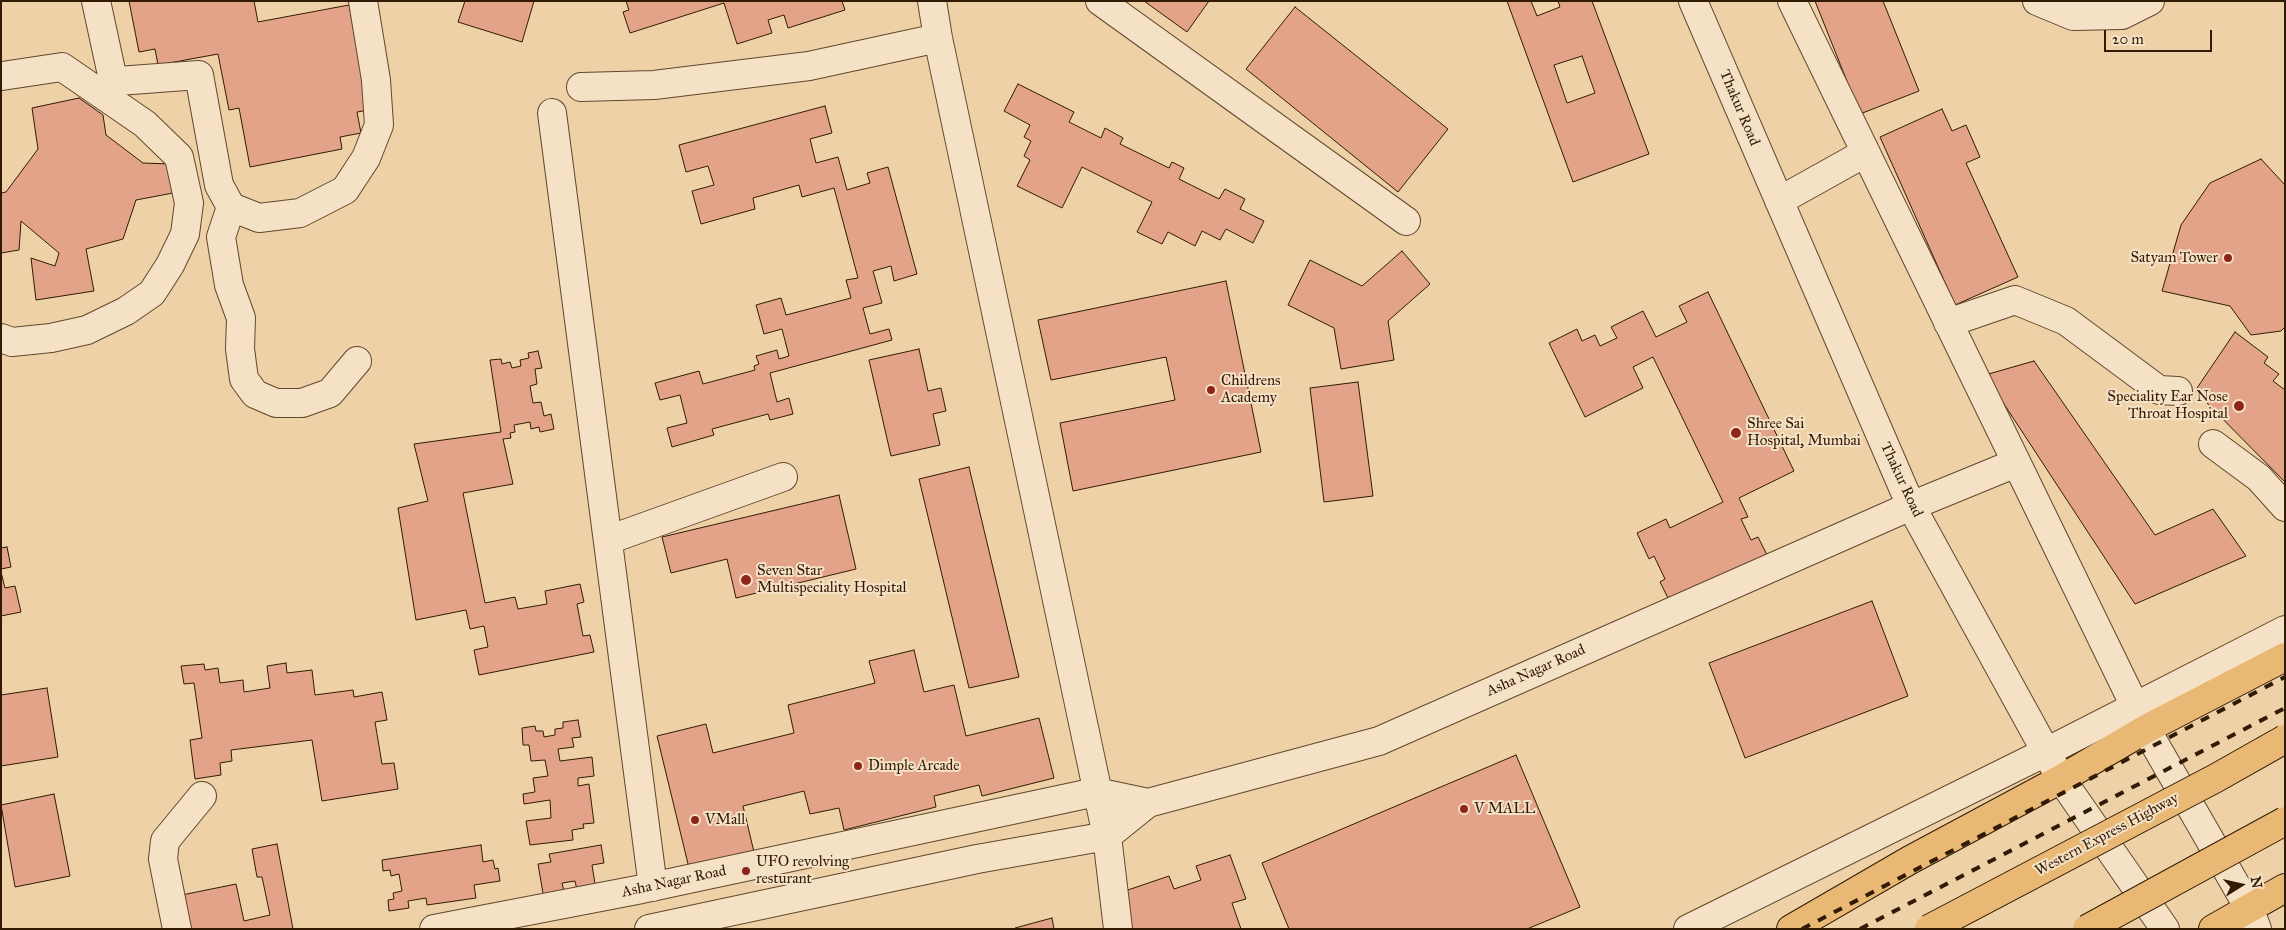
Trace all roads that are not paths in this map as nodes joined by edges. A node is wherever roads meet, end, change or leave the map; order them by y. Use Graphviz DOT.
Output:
graph roads {
  1 [pos="96,1"];
  2 [pos="363,1"];
  3 [pos="932,1"];
  4 [pos="1100,1"];
  5 [pos="1693,1"];
  6 [pos="1792,1"];
  7 [pos="2037,1"];
  8 [pos="2150,1"];
  9 [pos="938,38"];
  10 [pos="2,74"];
  11 [pos="581,87"];
  12 [pos="552,113"];
  13 [pos="1865,153"];
  14 [pos="1779,201"];
  15 [pos="230,207"];
  16 [pos="1406,222"];
  17 [pos="1948,323"];
  18 [pos="1,338"];
  19 [pos="357,361"];
  20 [pos="2178,391"];
  21 [pos="2213,444"];
  22 [pos="2016,463"];
  23 [pos="783,477"];
  24 [pos="1912,506"];
  25 [pos="2285,507"];
  26 [pos="608,540"];
  27 [pos="2285,630"];
  28 [pos="2285,657"];
  29 [pos="2141,718"];
  30 [pos="2285,739"];
  31 [pos="2046,752"];
  32 [pos="2061,779"];
  33 [pos="1096,792"];
  34 [pos="202,796"];
  35 [pos="1148,803"];
  36 [pos="2285,821"];
  37 [pos="1107,836"];
  38 [pos="653,886"];
  39 [pos="2285,888"];
  40 [pos="2253,918"];
  41 [pos="177,929"];
  42 [pos="434,929"];
  43 [pos="649,929"];
  44 [pos="1118,929"];
  45 [pos="1688,929"];
  46 [pos="1791,929"];
  47 [pos="1929,929"];
  48 [pos="2087,929"];
  49 [pos="2165,929"];
  50 [pos="2213,929"];
  1 -- 15 [label="street"];
  2 -- 15 [label="street"];
  3 -- 9 [label="street"];
  4 -- 16 [label="street"];
  5 -- 14 [label="street, Thakur Road"];
  6 -- 13 [label="street"];
  7 -- 8 [label="street"];
  9 -- 11 [label="street"];
  9 -- 33 [label="street"];
  10 -- 18 [label="street"];
  12 -- 26 [label="street"];
  13 -- 14 [label="street"];
  13 -- 17 [label="street"];
  14 -- 24 [label="street, Thakur Road"];
  15 -- 19 [label="street"];
  17 -- 20 [label="street"];
  17 -- 22 [label="street"];
  21 -- 25 [label="street"];
  22 -- 24 [label="street, Asha Nagar Road"];
  22 -- 29 [label="street"];
  23 -- 26 [label="street"];
  24 -- 31 [label="street, Thakur Road"];
  24 -- 35 [label="street, Asha Nagar Road"];
  26 -- 38 [label="street"];
  27 -- 29 [label="street"];
  28 -- 29 [label="main road"];
  29 -- 31 [label="street"];
  29 -- 32 [label="main road"];
  29 -- 40 [label="street"];
  30 -- 47 [label="main road, Western Express Highway, bridge"];
  31 -- 32 [label="street, Thakur Road"];
  31 -- 45 [label="street"];
  32 -- 46 [label="main road"];
  32 -- 49 [label="street, Thakur Road"];
  33 -- 35 [label="street, Asha Nagar Road"];
  33 -- 37 [label="street"];
  33 -- 38 [label="street, Asha Nagar Road"];
  34 -- 41 [label="street"];
  35 -- 37 [label="street, Asha Nagar Road"];
  36 -- 48 [label="main road, bridge"];
  37 -- 43 [label="street, Asha Nagar Road"];
  37 -- 44 [label="street"];
  38 -- 42 [label="street, Asha Nagar Road"];
  39 -- 40 [label="main road"];
  40 -- 50 [label="main road"];
}
